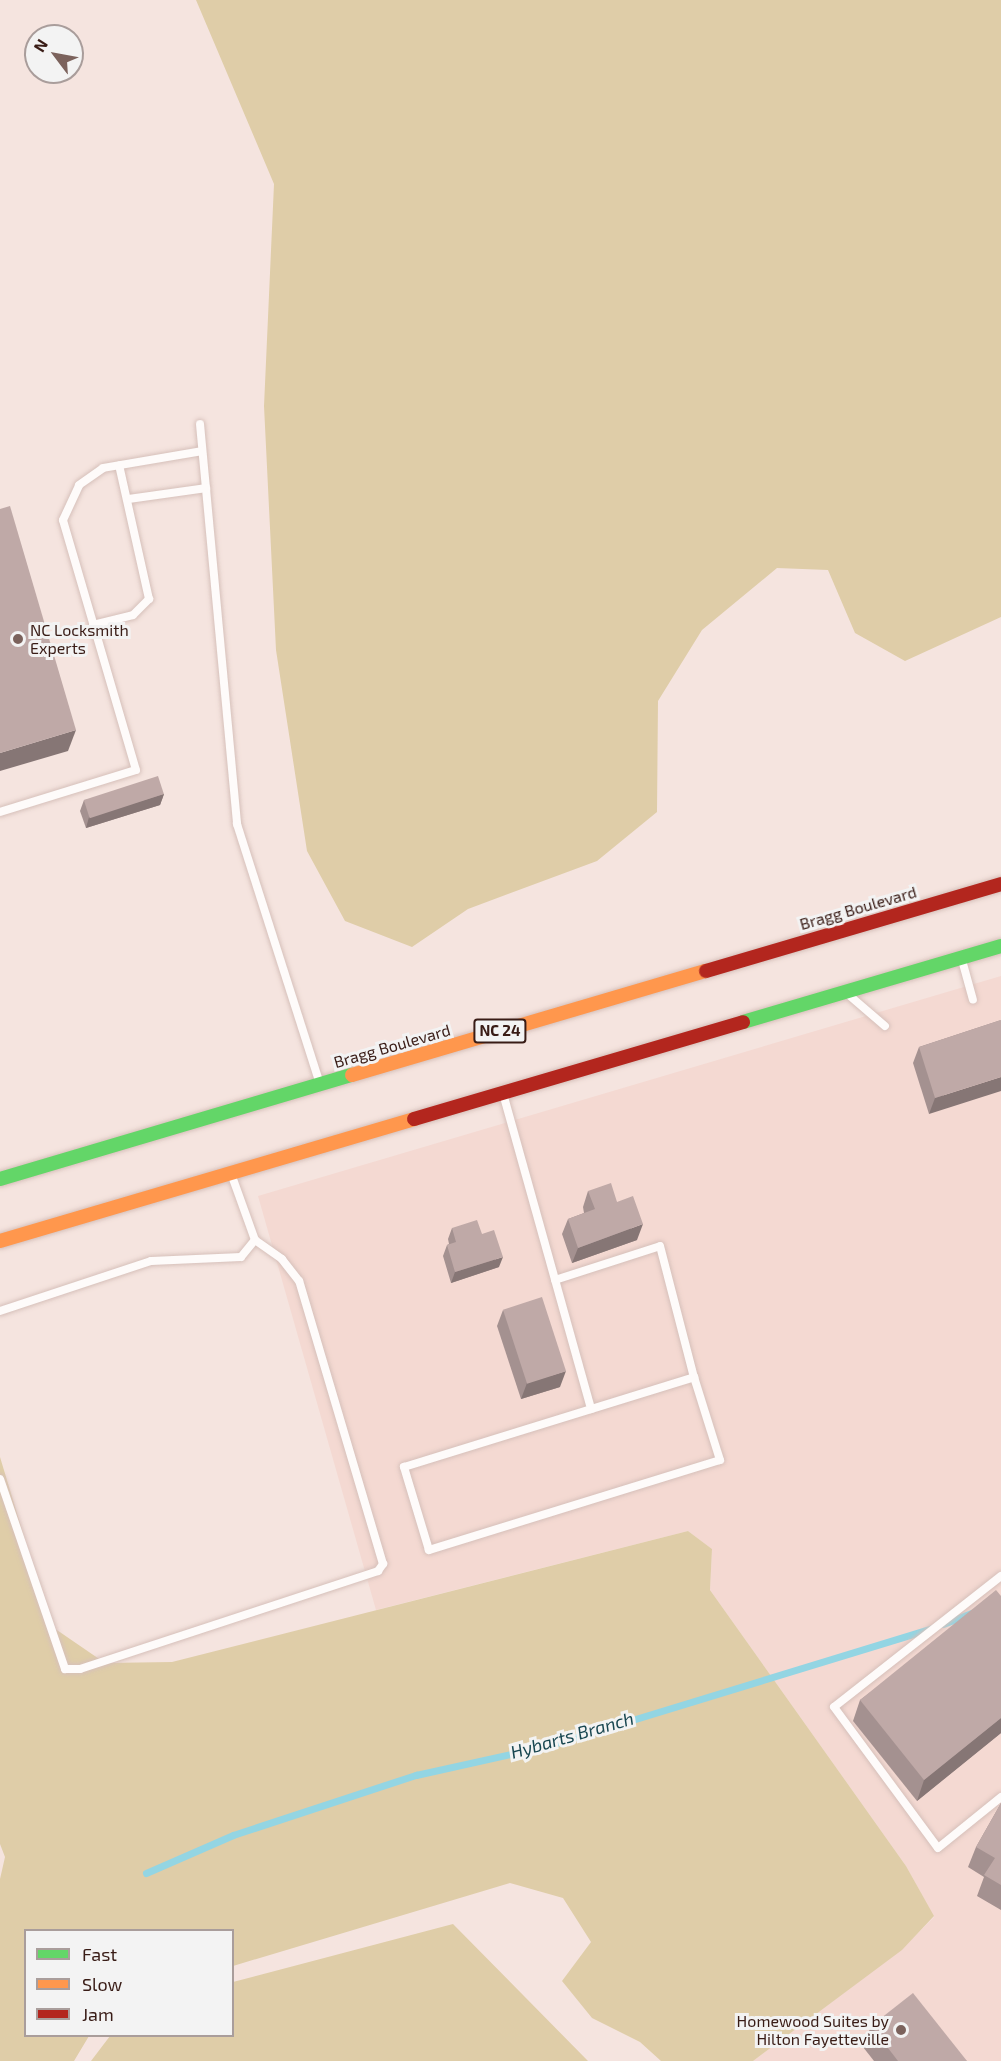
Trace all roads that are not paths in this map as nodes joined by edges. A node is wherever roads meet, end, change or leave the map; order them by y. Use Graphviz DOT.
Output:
graph roads {
  1 [pos="200,424"];
  2 [pos="202,451"];
  3 [pos="119,465"];
  4 [pos="206,488"];
  5 [pos="129,499"];
  6 [pos="93,625"];
  7 [pos="0,812"];
  8 [pos="1001,884"];
  9 [pos="1001,946"];
  10 [pos="961,957"];
  11 [pos="845,992"];
  12 [pos="973,1000"];
  13 [pos="885,1026"];
  14 [pos="320,1084"];
  15 [pos="503,1093"];
  16 [pos="230,1173"];
  17 [pos="0,1179"];
  18 [pos="255,1239"];
  19 [pos="0,1241"];
  20 [pos="555,1280"];
  21 [pos="0,1311"];
  22 [pos="694,1377"];
  23 [pos="591,1409"];
  24 [pos="0,1479"];
  25 [pos="1001,1576"];
  26 [pos="1001,1797"];
  1 -- 2 [label="lane"];
  2 -- 3 [label="lane"];
  2 -- 4 [label="lane"];
  3 -- 5 [label="lane"];
  3 -- 6 [label="lane"];
  4 -- 5 [label="lane"];
  4 -- 14 [label="lane"];
  5 -- 6 [label="lane"];
  6 -- 7 [label="lane"];
  8 -- 14 [label="main road, Bragg Boulevard / NC 24"];
  9 -- 10 [label="main road"];
  10 -- 11 [label="main road"];
  10 -- 12 [label="lane"];
  11 -- 13 [label="lane"];
  11 -- 15 [label="main road"];
  14 -- 17 [label="main road, Bragg Boulevard / NC 24"];
  15 -- 16 [label="main road"];
  15 -- 20 [label="lane"];
  16 -- 18 [label="lane"];
  16 -- 19 [label="main road"];
  18 -- 21 [label="lane"];
  18 -- 24 [label="lane"];
  20 -- 22 [label="lane"];
  20 -- 23 [label="lane"];
  22 -- 23 [label="lane"];
  22 -- 23 [label="lane"];
  25 -- 26 [label="lane"];
}
